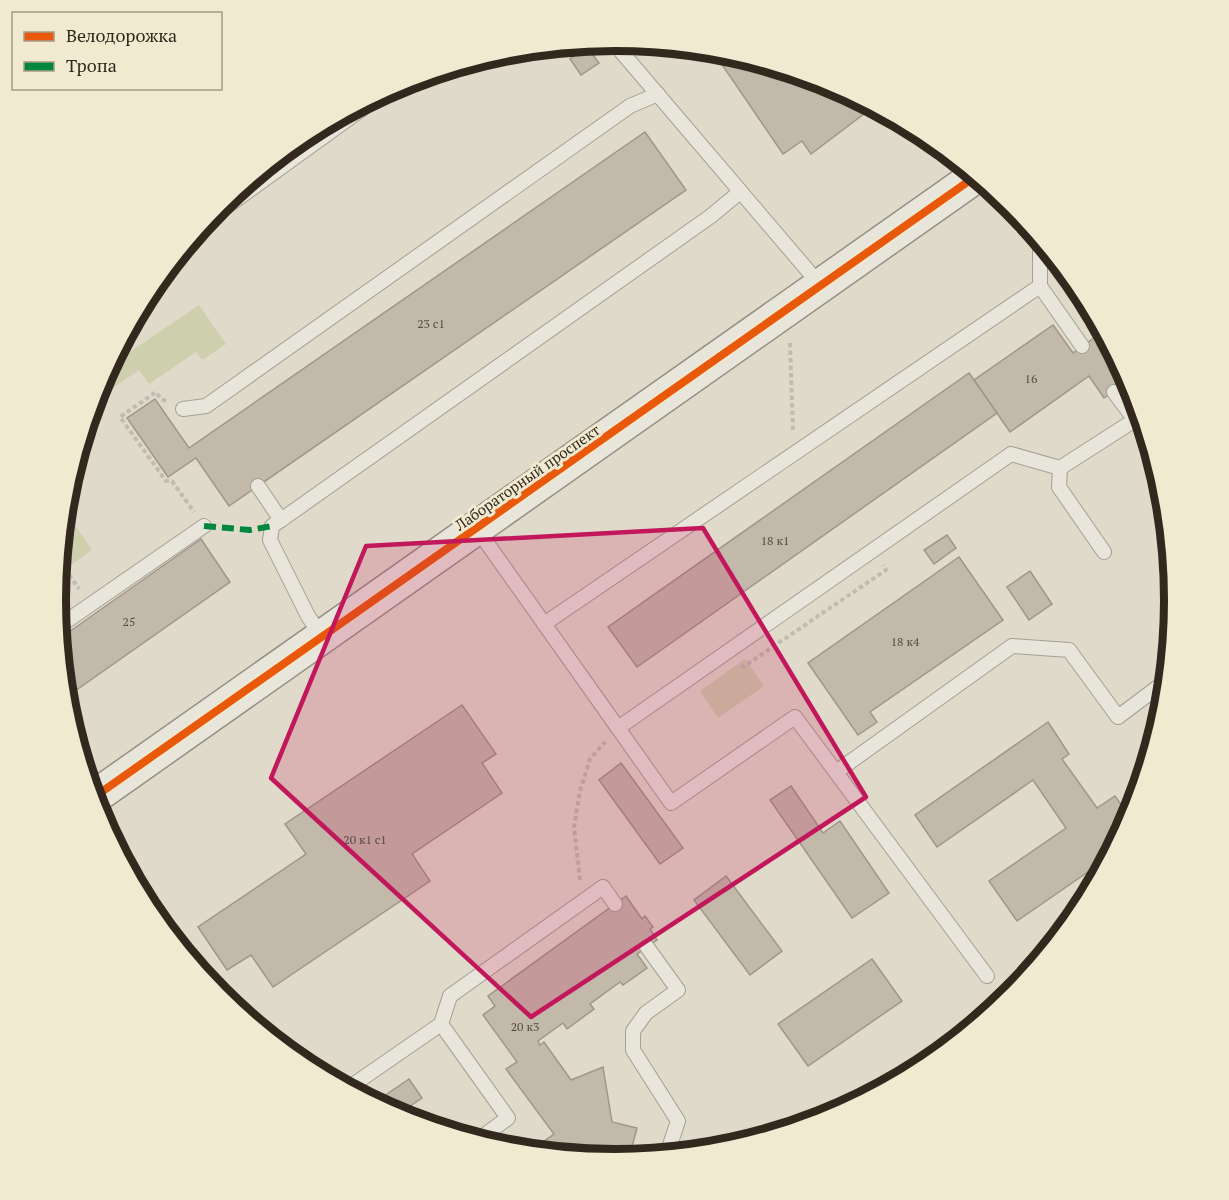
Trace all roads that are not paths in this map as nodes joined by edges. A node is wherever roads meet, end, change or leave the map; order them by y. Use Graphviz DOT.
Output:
graph roads {
  1 [pos="622,51"];
  2 [pos="658,94"];
  3 [pos="337,127"];
  4 [pos="969,181"];
  5 [pos="250,190"];
  6 [pos="740,192"];
  7 [pos="1040,254"];
  8 [pos="820,286"];
  9 [pos="1040,286"];
  10 [pos="1082,346"];
  11 [pos="1114,392"];
  12 [pos="1128,407"];
  13 [pos="183,409"];
  14 [pos="1133,421"];
  15 [pos="1060,468"];
  16 [pos="258,486"];
  17 [pos="281,520"];
  18 [pos="204,526"];
  19 [pos="477,528"];
  20 [pos="1104,552"];
  21 [pos="67,621"];
  22 [pos="544,624"];
  23 [pos="322,637"];
  24 [pos="1156,688"];
  25 [pos="618,728"];
  26 [pos="836,772"];
  27 [pos="101,792"];
  28 [pos="615,904"];
  29 [pos="647,947"];
  30 [pos="987,976"];
  31 [pos="441,1024"];
  32 [pos="355,1083"];
  33 [pos="487,1133"];
  34 [pos="670,1146"];
  1 -- 2 [label="lane"];
  2 -- 6 [label="lane"];
  2 -- 13 [label="lane"];
  3 -- 5 [label="lane"];
  4 -- 8 [label="street, Лабораторный проспект"];
  6 -- 8 [label="lane"];
  6 -- 17 [label="lane"];
  7 -- 9 [label="lane"];
  8 -- 19 [label="street, Лабораторный проспект"];
  9 -- 10 [label="lane"];
  9 -- 22 [label="lane"];
  11 -- 12 [label="lane"];
  14 -- 15 [label="lane"];
  15 -- 20 [label="lane"];
  15 -- 25 [label="lane"];
  16 -- 17 [label="lane"];
  17 -- 23 [label="lane"];
  18 -- 21 [label="lane"];
  19 -- 22 [label="lane"];
  19 -- 23 [label="street, Лабораторный проспект"];
  22 -- 25 [label="lane"];
  23 -- 27 [label="street, Лабораторный проспект"];
  24 -- 26 [label="lane"];
  25 -- 26 [label="lane"];
  26 -- 30 [label="lane"];
  28 -- 31 [label="lane"];
  29 -- 34 [label="lane"];
  31 -- 32 [label="lane"];
  31 -- 33 [label="lane"];
}
